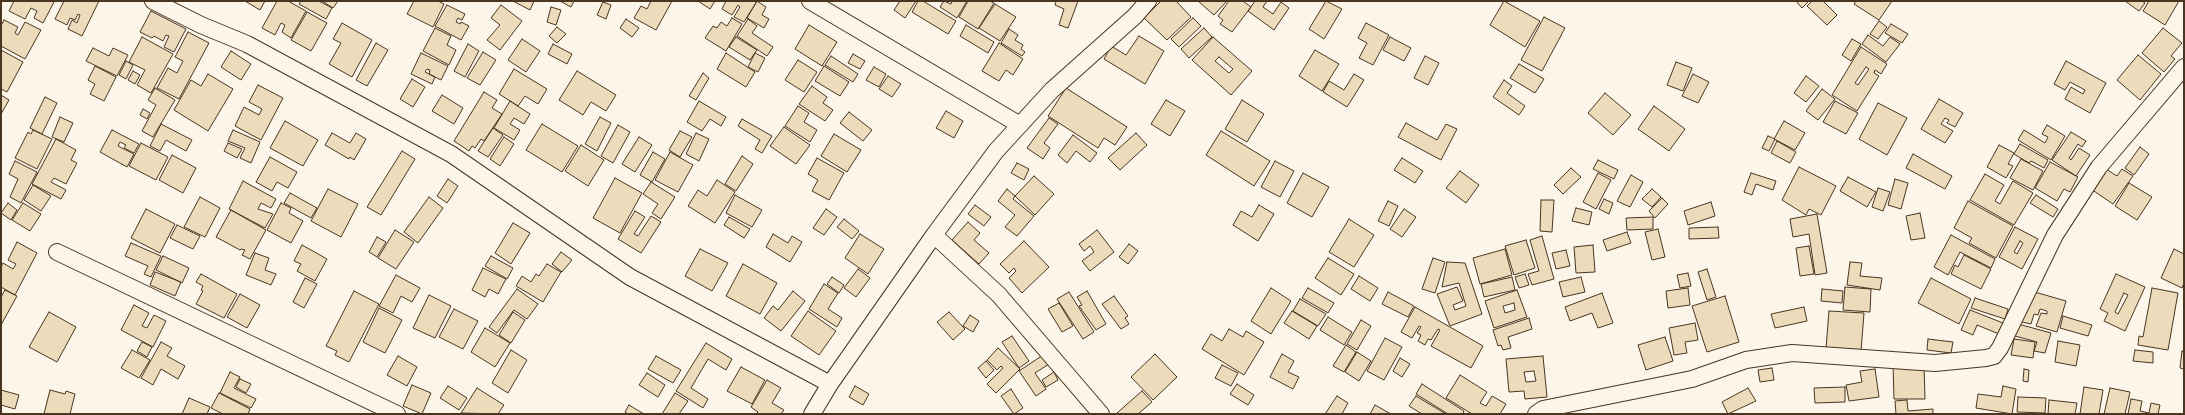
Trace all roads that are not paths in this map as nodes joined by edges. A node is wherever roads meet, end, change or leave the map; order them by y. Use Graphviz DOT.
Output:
graph roads {
  1 [pos="153,1"];
  2 [pos="810,1"];
  3 [pos="1148,1"];
  4 [pos="2184,67"];
  5 [pos="1020,125"];
  6 [pos="934,235"];
  7 [pos="57,252"];
  8 [pos="830,384"];
  9 [pos="397,414"];
  10 [pos="812,414"];
  11 [pos="1101,414"];
  12 [pos="1536,414"];
  1 -- 8 [label="street"];
  2 -- 5 [label="street"];
  3 -- 5 [label="street"];
  4 -- 12 [label="street"];
  5 -- 6 [label="street"];
  6 -- 8 [label="street"];
  6 -- 11 [label="street"];
  7 -- 9 [label="street"];
  8 -- 10 [label="street"];
}
